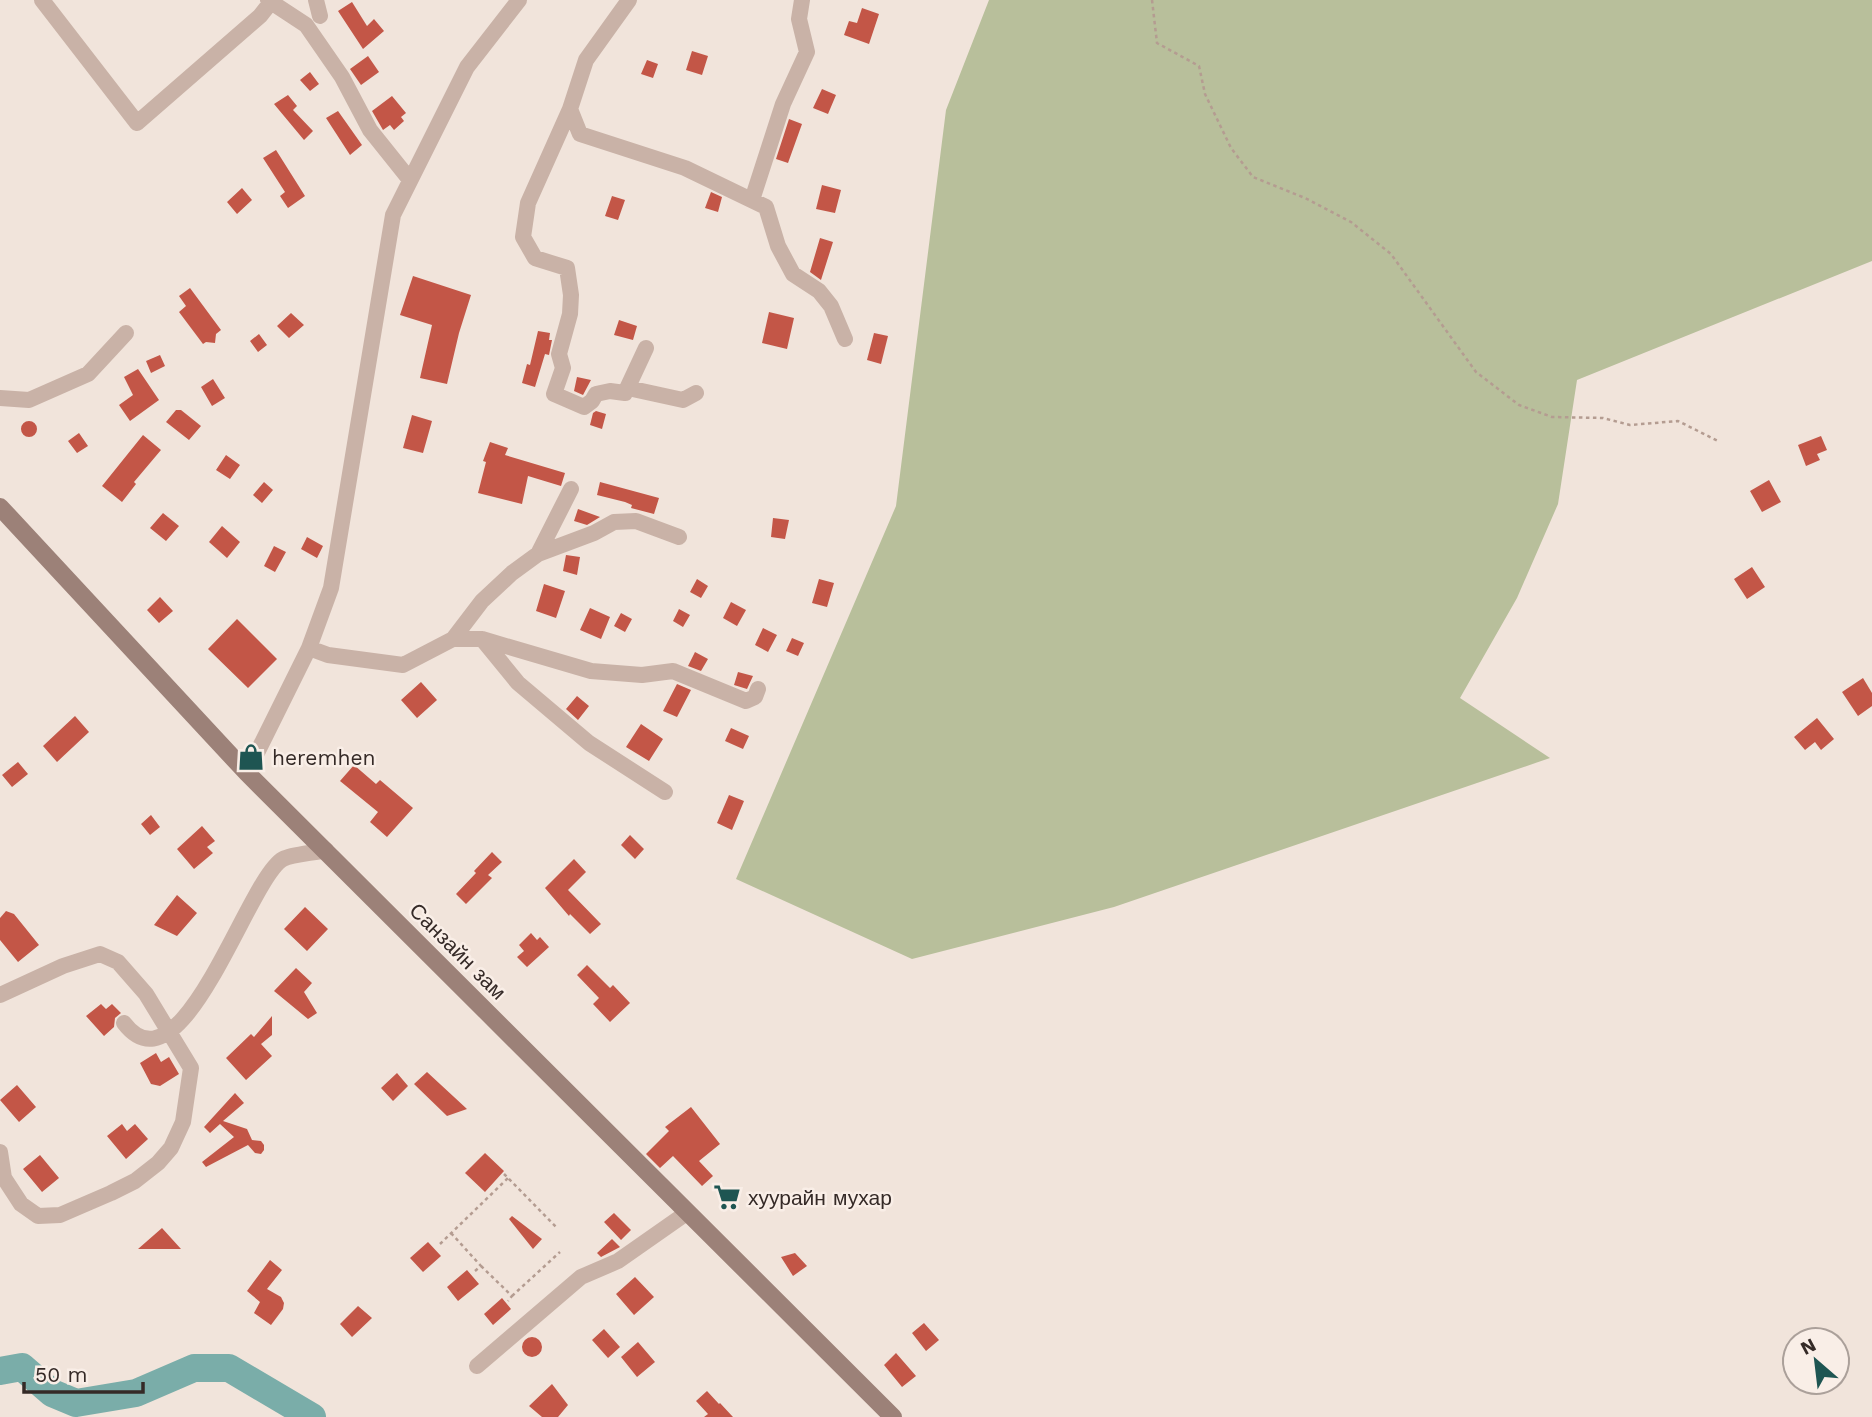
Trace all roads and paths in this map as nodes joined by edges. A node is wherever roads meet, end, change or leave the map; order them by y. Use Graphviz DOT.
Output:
graph roads {
  1 [pos="42,0"];
  2 [pos="519,0"];
  3 [pos="629,0"];
  4 [pos="802,0"];
  5 [pos="1152,0"];
  6 [pos="270,1"];
  7 [pos="570,109"];
  8 [pos="410,180"];
  9 [pos="752,200"];
  10 [pos="126,333"];
  11 [pos="845,339"];
  12 [pos="646,348"];
  13 [pos="628,388"];
  14 [pos="696,393"];
  15 [pos="0,398"];
  16 [pos="1718,441"];
  17 [pos="571,489"];
  18 [pos="0,507"];
  19 [pos="679,537"];
  20 [pos="538,554"];
  21 [pos="453,639"];
  22 [pos="482,639"];
  23 [pos="309,648"];
  24 [pos="758,689"];
  25 [pos="247,773"];
  26 [pos="665,792"];
  27 [pos="326,850"];
  28 [pos="0,995"];
  29 [pos="124,1023"];
  30 [pos="169,1032"];
  31 [pos="0,1152"];
  32 [pos="688,1212"];
  33 [pos="557,1228"];
  34 [pos="451,1233"];
  35 [pos="439,1244"];
  36 [pos="560,1252"];
  37 [pos="481,1266"];
  38 [pos="475,1271"];
  39 [pos="512,1296"];
  40 [pos="508,1301"];
  41 [pos="477,1366"];
  42 [pos="893,1417"];
  1 -- 6 [label="street"];
  2 -- 8 [label="street"];
  3 -- 7 [label="street"];
  4 -- 9 [label="street"];
  5 -- 16 [label="path"];
  6 -- 8 [label="street"];
  7 -- 9 [label="street"];
  7 -- 13 [label="street"];
  8 -- 23 [label="street"];
  9 -- 11 [label="street"];
  10 -- 15 [label="street"];
  12 -- 13 [label="street"];
  13 -- 14 [label="street"];
  17 -- 20 [label="street"];
  18 -- 25 [label="main road, Санзайн зам"];
  19 -- 20 [label="street"];
  20 -- 21 [label="street"];
  21 -- 22 [label="street"];
  21 -- 23 [label="street"];
  22 -- 24 [label="street"];
  22 -- 26 [label="street"];
  23 -- 25 [label="street"];
  25 -- 27 [label="main road, Санзайн зам"];
  27 -- 30 [label="street"];
  27 -- 32 [label="main road, Санзайн зам"];
  28 -- 30 [label="street"];
  29 -- 30 [label="street"];
  30 -- 31 [label="street"];
  32 -- 41 [label="street"];
  32 -- 42 [label="main road, Санзайн зам"];
  33 -- 34 [label="path"];
  34 -- 35 [label="path"];
  34 -- 37 [label="path"];
  36 -- 39 [label="path"];
  37 -- 38 [label="path"];
  37 -- 39 [label="path"];
  39 -- 40 [label="path"];
}
